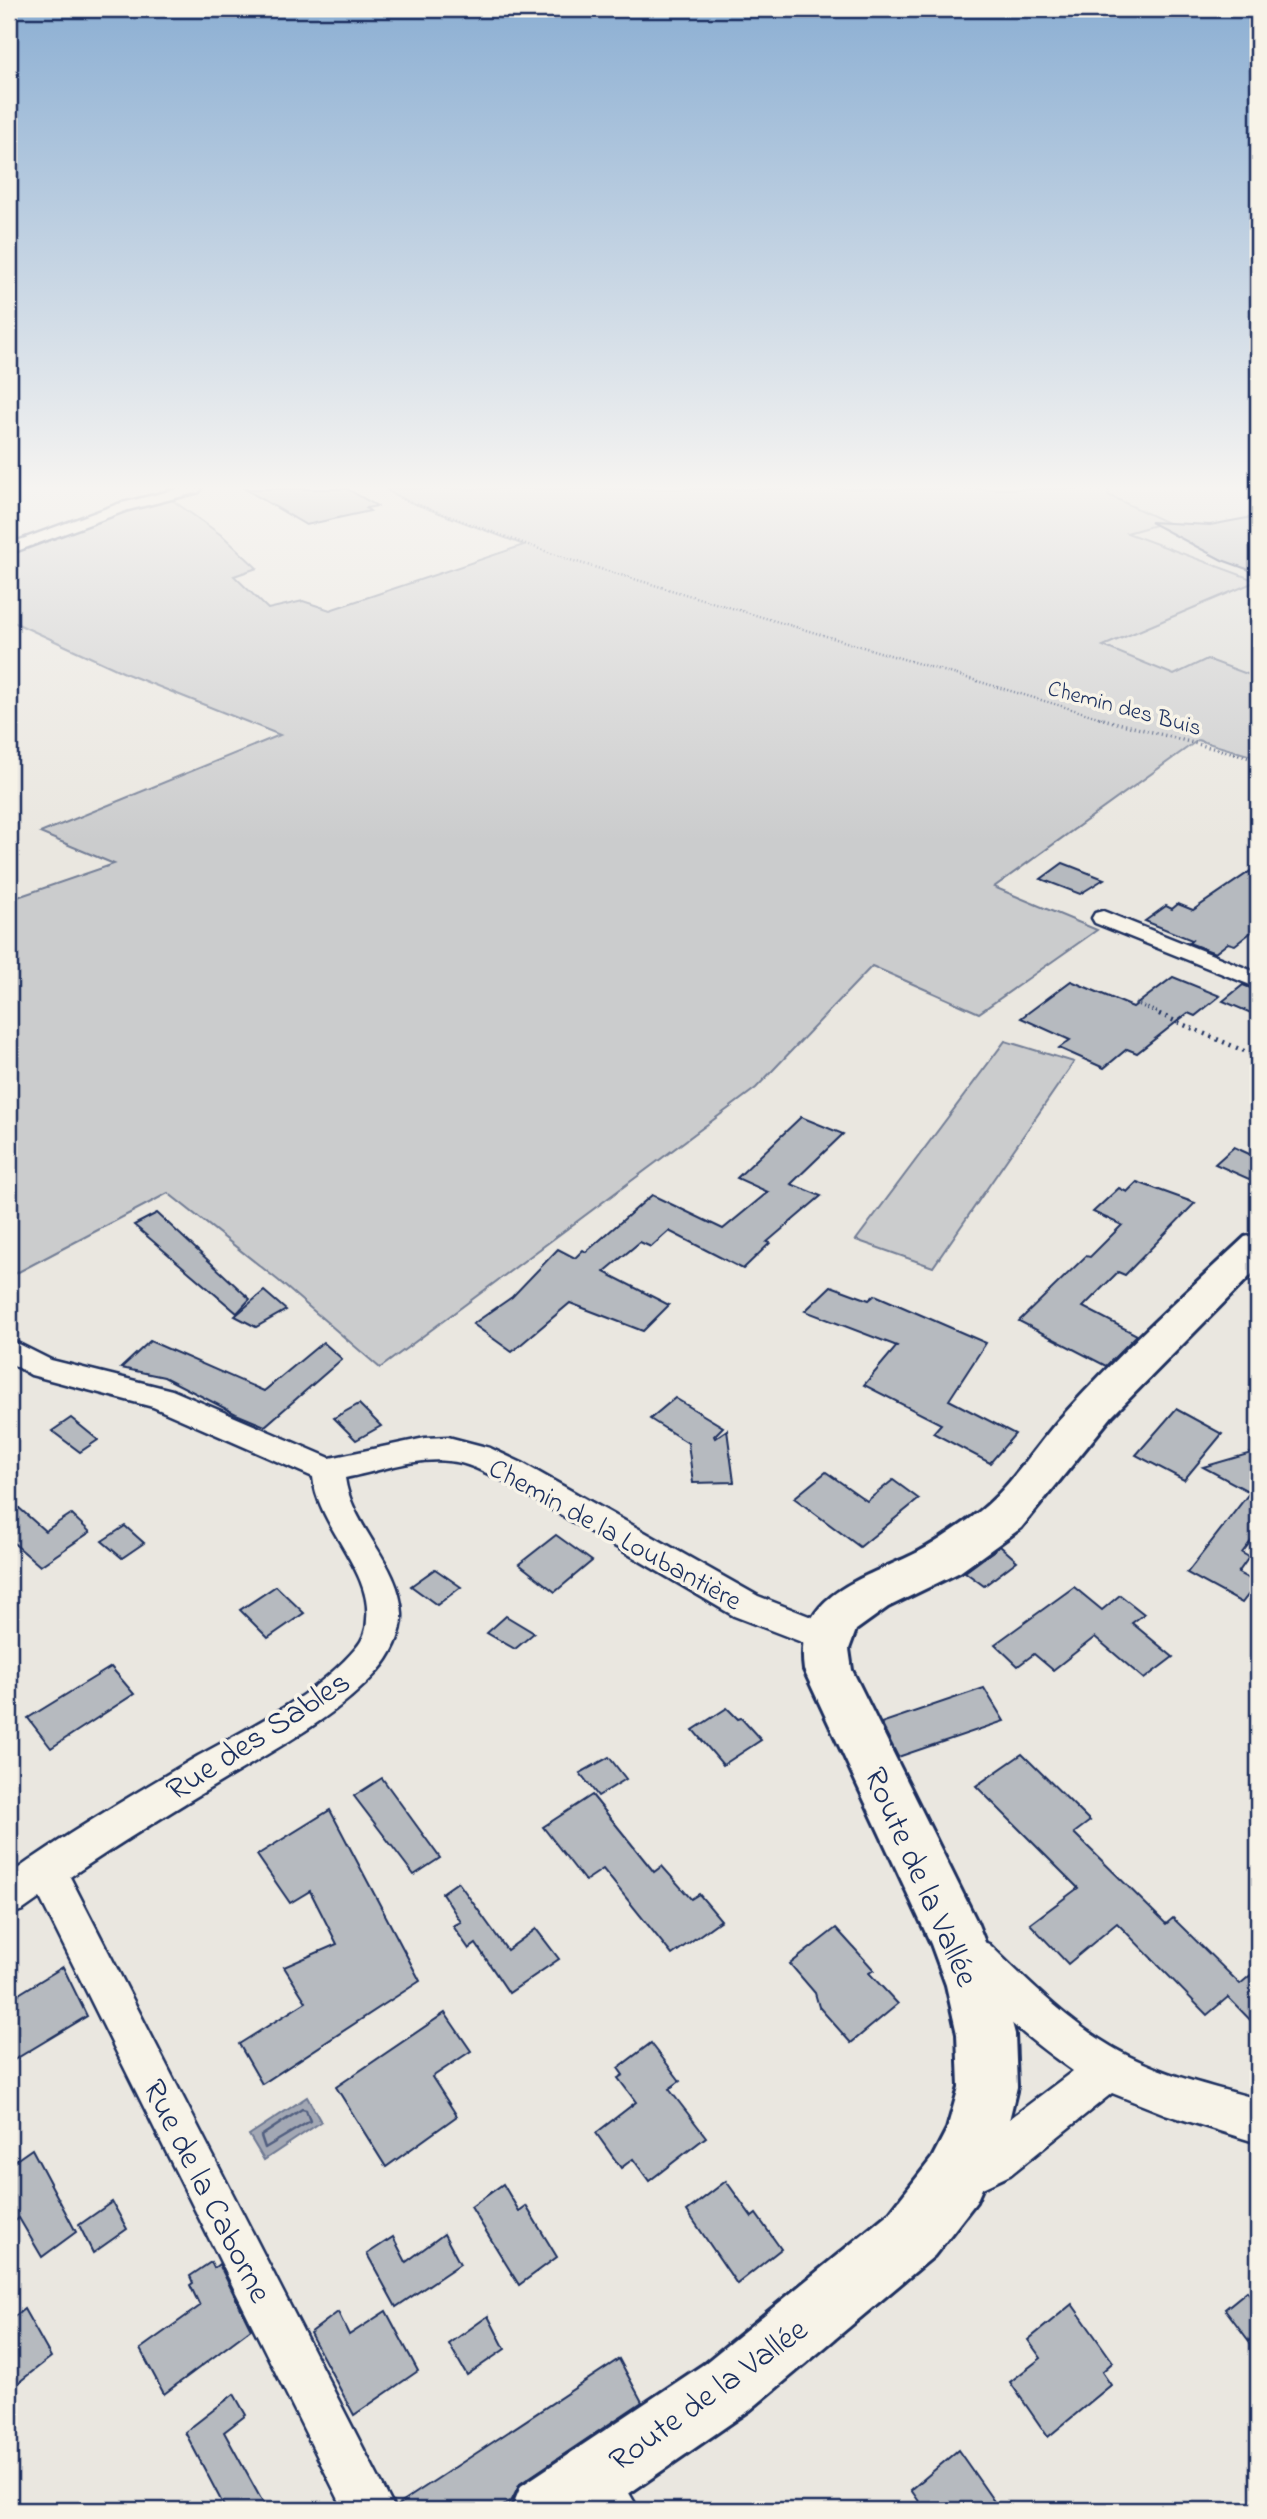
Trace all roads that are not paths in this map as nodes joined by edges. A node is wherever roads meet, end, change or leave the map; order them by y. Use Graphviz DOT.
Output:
graph roads {
  1 [pos="1103,918"];
  2 [pos="1258,981"];
  3 [pos="1258,1246"];
  4 [pos="9,1349"];
  5 [pos="328,1469"];
  6 [pos="825,1637"];
  7 [pos="46,1870"];
  8 [pos="9,1897"];
  9 [pos="957,1940"];
  10 [pos="1109,2069"];
  11 [pos="1258,2121"];
  12 [pos="954,2180"];
  13 [pos="614,2490"];
  14 [pos="370,2510"];
  15 [pos="545,2510"];
  1 -- 2 [label="street"];
  3 -- 6 [label="street"];
  4 -- 5 [label="street"];
  5 -- 6 [label="street, Chemin de la Loubantière"];
  5 -- 7 [label="street, Rue des Sables"];
  6 -- 9 [label="street, Route de la Vallée"];
  7 -- 8 [label="street, Rue des Sables"];
  7 -- 14 [label="street, Rue de la Caborne"];
  9 -- 10 [label="street"];
  9 -- 12 [label="street, Route de la Vallée"];
  10 -- 11 [label="street"];
  10 -- 12 [label="street"];
  12 -- 13 [label="street, Route de la Vallée"];
  13 -- 15 [label="street, Route de la Vallée"];
}
